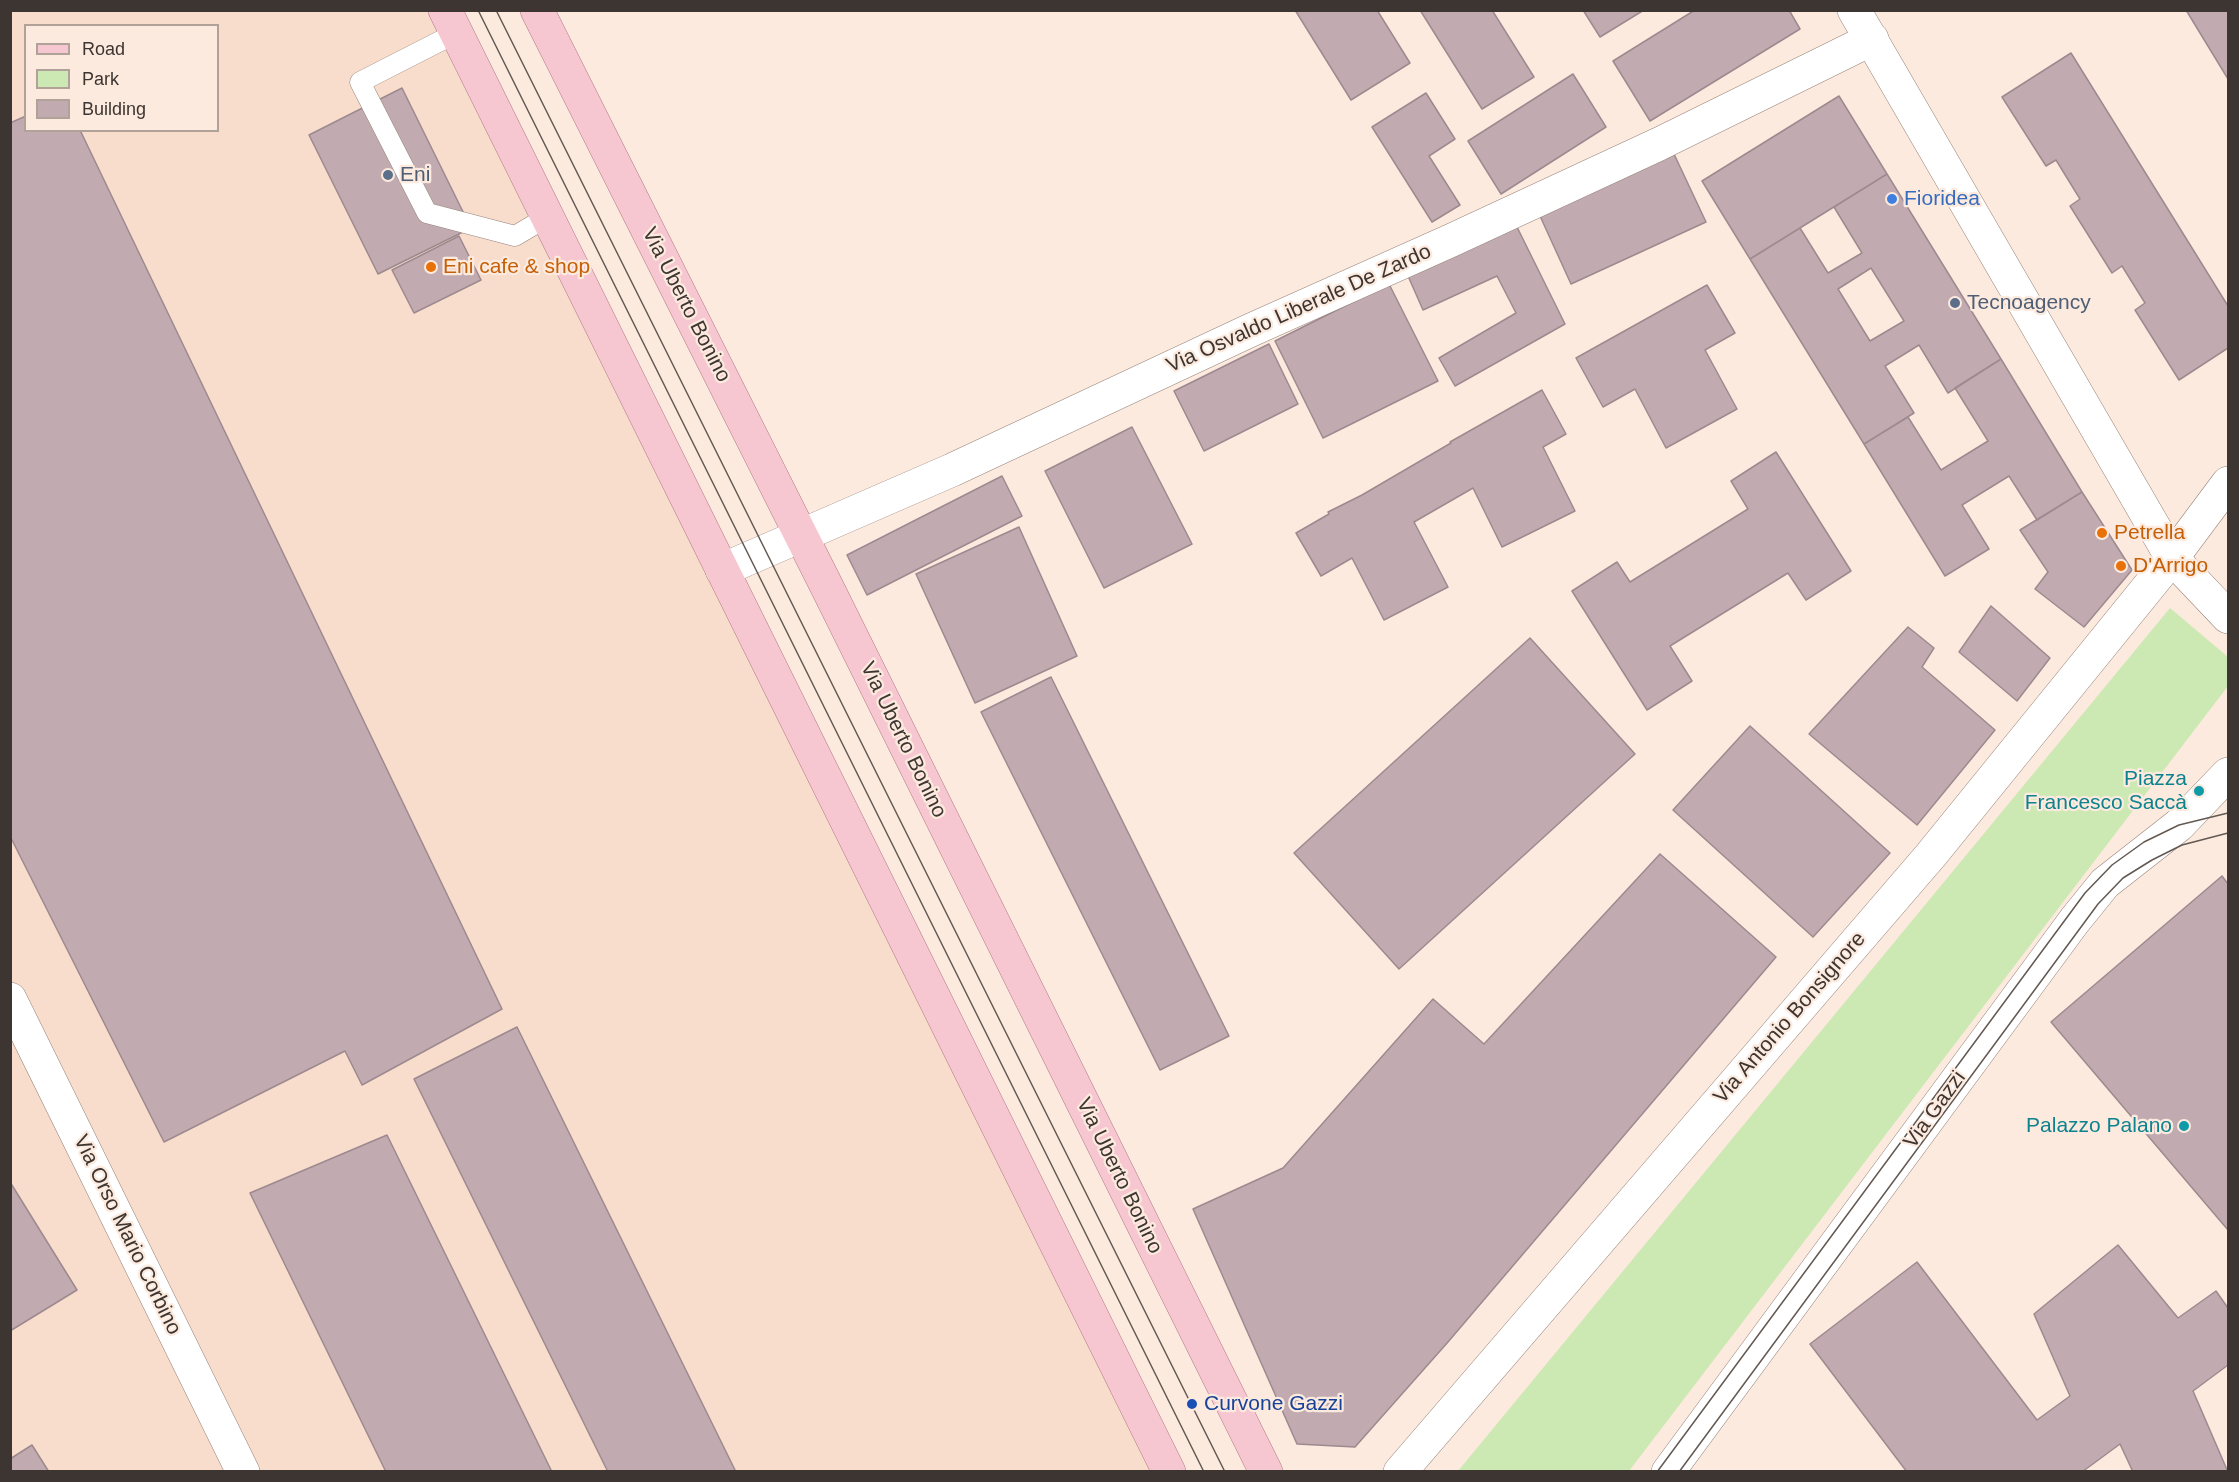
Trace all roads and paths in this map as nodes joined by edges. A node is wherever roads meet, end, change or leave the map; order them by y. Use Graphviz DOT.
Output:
graph roads {
  1 [pos="537,10"];
  2 [pos="1854,10"];
  3 [pos="450,22"];
  4 [pos="1872,39"];
  5 [pos="548,217"];
  6 [pos="2229,483"];
  7 [pos="801,535"];
  8 [pos="2172,558"];
  9 [pos="722,570"];
  10 [pos="2229,618"];
  11 [pos="2229,774"];
  12 [pos="10,999"];
  13 [pos="243,1472"];
  14 [pos="1170,1472"];
  15 [pos="1266,1472"];
  16 [pos="1400,1472"];
  17 [pos="1668,1472"];
  1 -- 7 [label="main road, Via Uberto Bonino"];
  2 -- 4 [label="street"];
  3 -- 5 [label="main road"];
  3 -- 5 [label="lane"];
  4 -- 7 [label="street, Via Osvaldo Liberale De Zardo"];
  4 -- 8 [label="street"];
  5 -- 9 [label="main road"];
  6 -- 8 [label="street, Via Antonio Bonsignore"];
  7 -- 9 [label="street, Via Osvaldo Liberale De Zardo"];
  7 -- 15 [label="main road, Via Uberto Bonino"];
  8 -- 10 [label="street"];
  8 -- 16 [label="street, Via Antonio Bonsignore"];
  9 -- 14 [label="main road"];
  11 -- 17 [label="street, Via Gazzi"];
  12 -- 13 [label="street, Via Orso Mario Corbino"];
}
